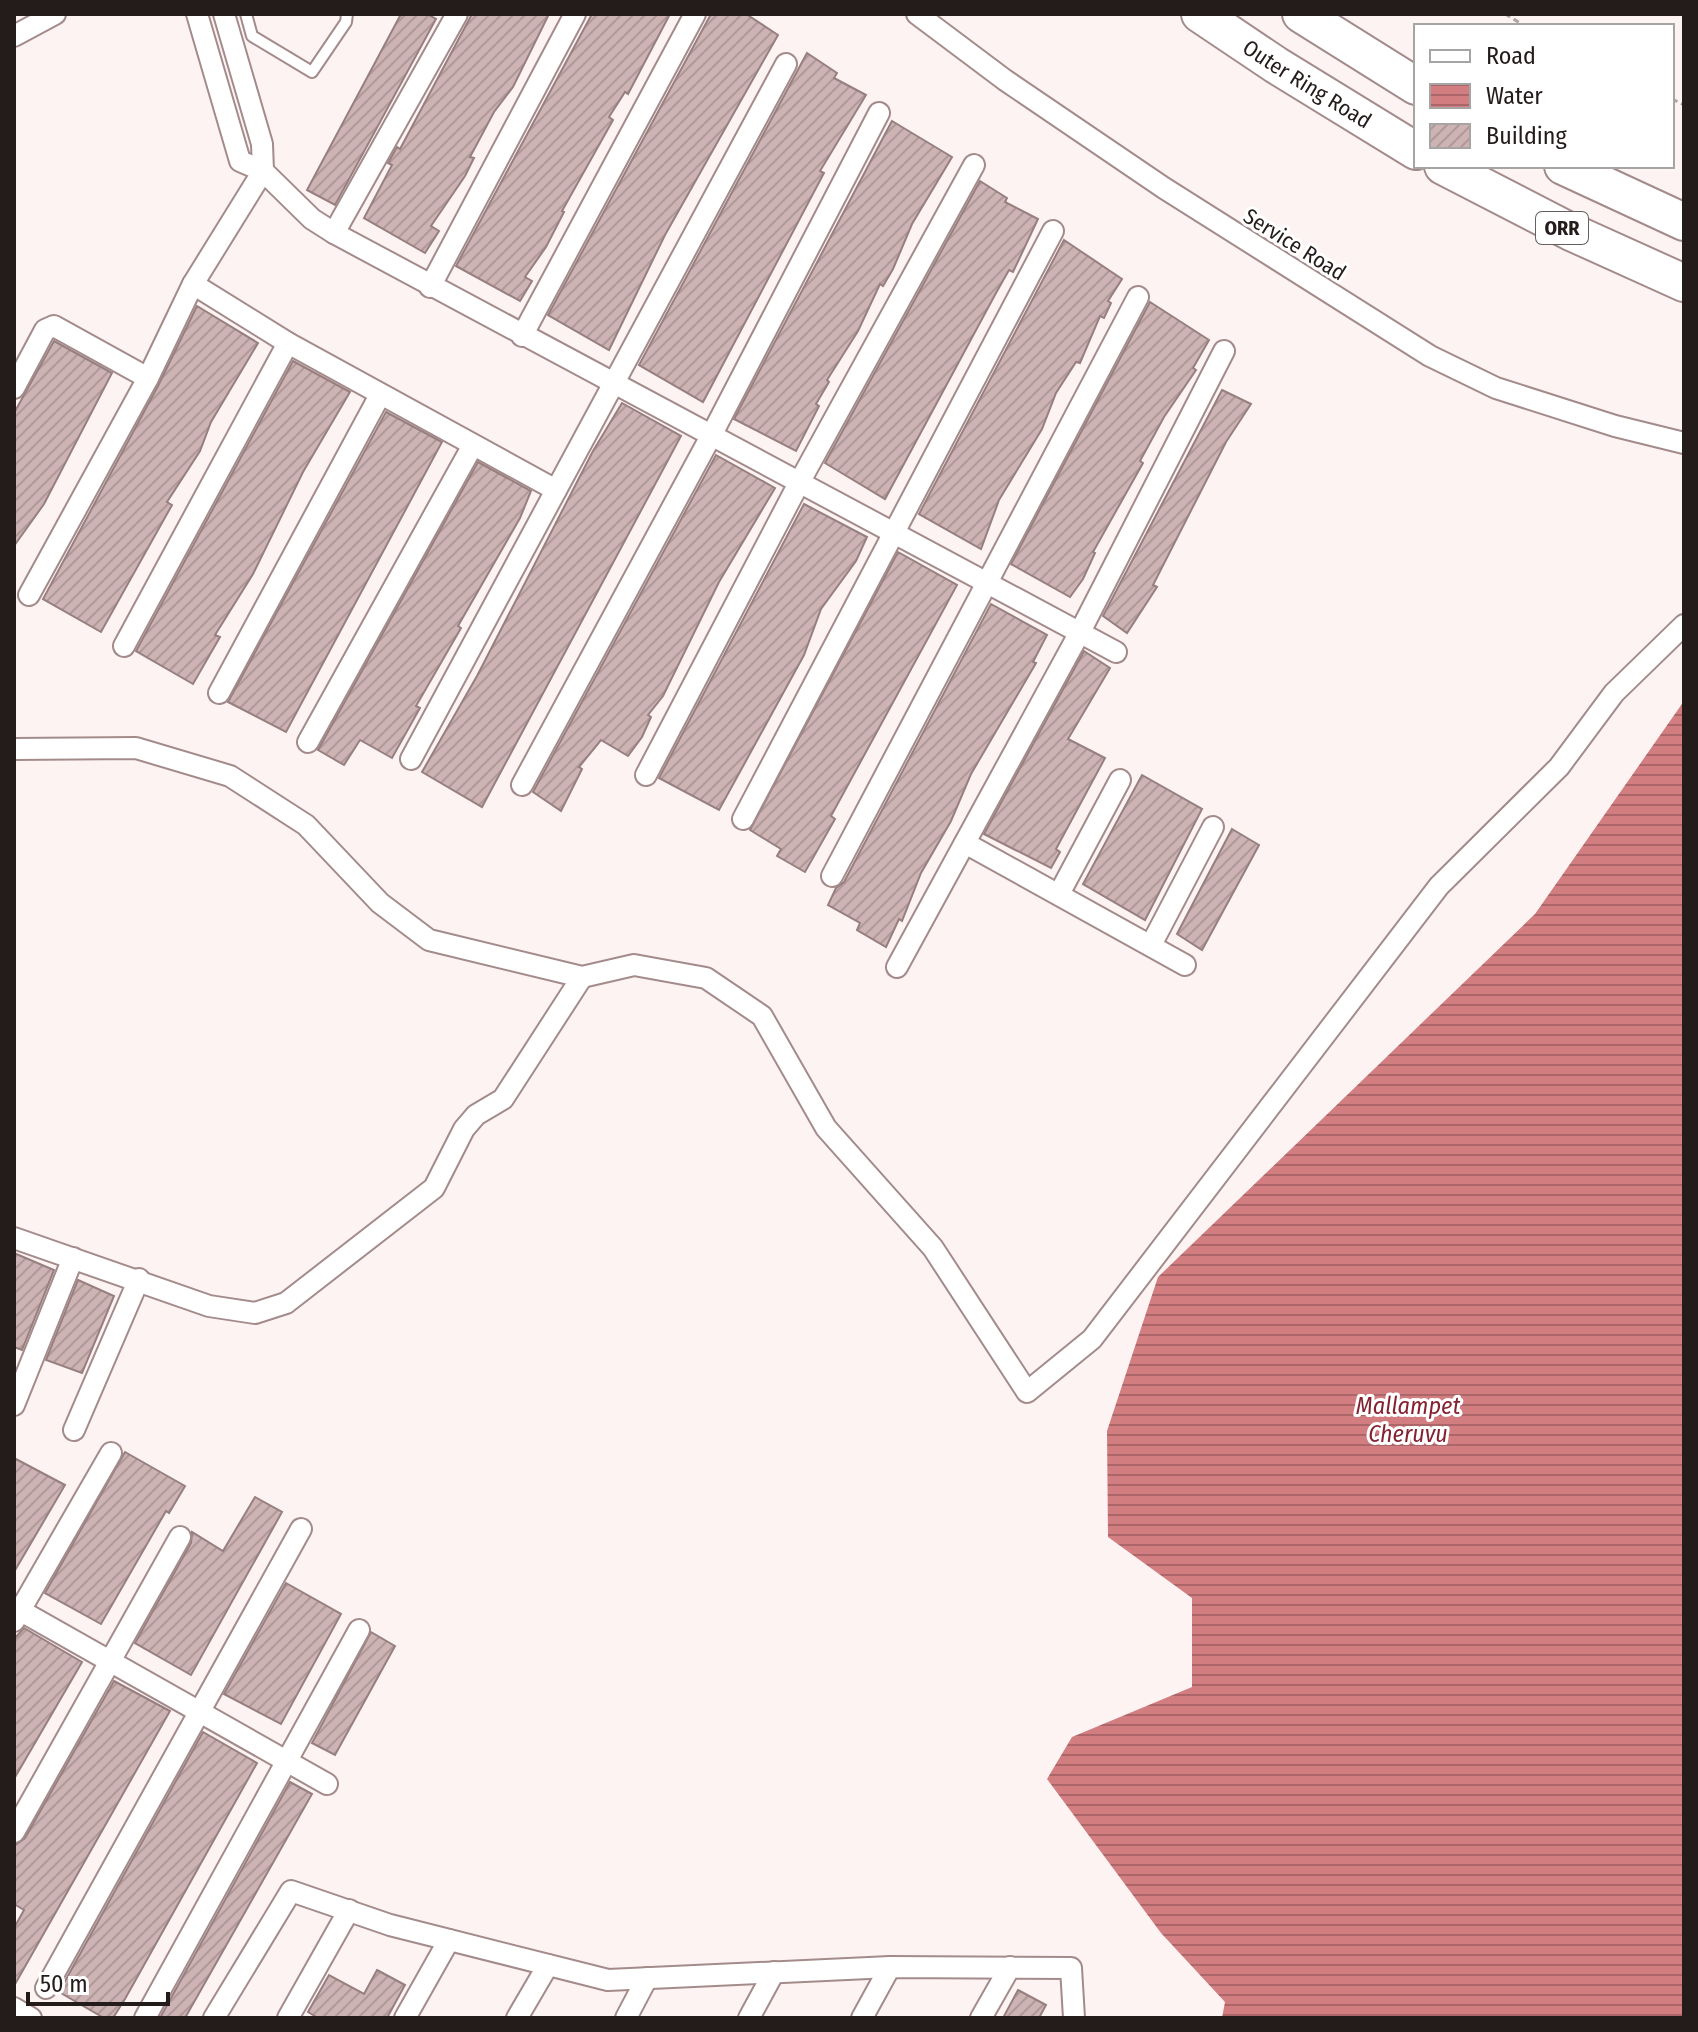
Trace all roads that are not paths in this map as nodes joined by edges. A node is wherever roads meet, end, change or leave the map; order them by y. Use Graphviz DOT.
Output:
graph roads {
  1 [pos="55,14"];
  2 [pos="347,14"];
  3 [pos="457,14"];
  4 [pos="575,14"];
  5 [pos="695,14"];
  6 [pos="917,14"];
  7 [pos="1200,14"];
  8 [pos="1301,14"];
  9 [pos="232,16"];
  10 [pos="199,21"];
  11 [pos="14,36"];
  12 [pos="786,64"];
  13 [pos="1414,85"];
  14 [pos="879,113"];
  15 [pos="1414,150"];
  16 [pos="974,165"];
  17 [pos="1447,168"];
  18 [pos="1567,168"];
  19 [pos="263,171"];
  20 [pos="1684,222"];
  21 [pos="1053,231"];
  22 [pos="334,233"];
  23 [pos="1684,283"];
  24 [pos="193,284"];
  25 [pos="430,287"];
  26 [pos="1138,297"];
  27 [pos="522,336"];
  28 [pos="288,343"];
  29 [pos="1224,351"];
  30 [pos="148,378"];
  31 [pos="613,384"];
  32 [pos="14,388"];
  33 [pos="380,395"];
  34 [pos="711,436"];
  35 [pos="1684,443"];
  36 [pos="473,445"];
  37 [pos="799,483"];
  38 [pos="556,490"];
  39 [pos="894,534"];
  40 [pos="985,582"];
  41 [pos="29,595"];
  42 [pos="1684,625"];
  43 [pos="1080,632"];
  44 [pos="124,646"];
  45 [pos="1116,652"];
  46 [pos="219,693"];
  47 [pos="308,742"];
  48 [pos="14,749"];
  49 [pos="411,759"];
  50 [pos="646,775"];
  51 [pos="1120,780"];
  52 [pos="522,785"];
  53 [pos="743,819"];
  54 [pos="1213,827"];
  55 [pos="965,843"];
  56 [pos="832,876"];
  57 [pos="1059,894"];
  58 [pos="1151,945"];
  59 [pos="1185,965"];
  60 [pos="897,967"];
  61 [pos="582,977"];
  62 [pos="14,1238"];
  63 [pos="73,1258"];
  64 [pos="139,1279"];
  65 [pos="14,1405"];
  66 [pos="74,1430"];
  67 [pos="111,1453"];
  68 [pos="301,1529"];
  69 [pos="180,1537"];
  70 [pos="16,1613"];
  71 [pos="359,1630"];
  72 [pos="111,1662"];
  73 [pos="198,1711"];
  74 [pos="288,1762"];
  75 [pos="327,1784"];
  76 [pos="14,1832"];
  77 [pos="349,1910"];
  78 [pos="449,1940"];
  79 [pos="548,1965"];
  80 [pos="890,1967"];
  81 [pos="1010,1967"];
  82 [pos="774,1972"];
  83 [pos="647,1978"];
  84 [pos="46,1988"];
  85 [pos="14,2008"];
  86 [pos="31,2018"];
  87 [pos="145,2018"];
  88 [pos="214,2018"];
  89 [pos="288,2018"];
  90 [pos="405,2018"];
  91 [pos="517,2018"];
  92 [pos="626,2018"];
  93 [pos="749,2018"];
  94 [pos="862,2018"];
  95 [pos="981,2018"];
  96 [pos="1074,2018"];
  1 -- 11 [label="street"];
  2 -- 9 [label="lane"];
  3 -- 22 [label="street"];
  4 -- 25 [label="street"];
  5 -- 27 [label="street"];
  6 -- 35 [label="street, Service Road"];
  7 -- 15 [label="highway, Outer Ring Road"];
  8 -- 13 [label="highway"];
  9 -- 10 [label="street"];
  9 -- 19 [label="street"];
  10 -- 19 [label="street"];
  12 -- 31 [label="street"];
  14 -- 34 [label="street"];
  16 -- 37 [label="street"];
  17 -- 23 [label="highway, ORR"];
  18 -- 20 [label="highway, ORR"];
  19 -- 22 [label="street"];
  19 -- 24 [label="street"];
  21 -- 39 [label="street"];
  22 -- 25 [label="street"];
  24 -- 28 [label="street"];
  24 -- 30 [label="street"];
  25 -- 27 [label="street"];
  26 -- 40 [label="street"];
  27 -- 31 [label="street"];
  28 -- 33 [label="street"];
  28 -- 44 [label="street"];
  29 -- 43 [label="street"];
  30 -- 32 [label="street"];
  30 -- 41 [label="street"];
  31 -- 34 [label="street"];
  31 -- 38 [label="street"];
  33 -- 36 [label="street"];
  33 -- 46 [label="street"];
  34 -- 37 [label="street"];
  34 -- 52 [label="street"];
  36 -- 38 [label="street"];
  36 -- 47 [label="street"];
  37 -- 39 [label="street"];
  37 -- 50 [label="street"];
  38 -- 49 [label="street"];
  39 -- 40 [label="street"];
  39 -- 53 [label="street"];
  40 -- 43 [label="street"];
  40 -- 56 [label="street"];
  42 -- 61 [label="street"];
  43 -- 45 [label="street"];
  43 -- 55 [label="street"];
  48 -- 61 [label="street"];
  51 -- 57 [label="street"];
  54 -- 58 [label="street"];
  55 -- 57 [label="street"];
  55 -- 60 [label="street"];
  57 -- 58 [label="street"];
  58 -- 59 [label="street"];
  61 -- 64 [label="street"];
  62 -- 63 [label="street"];
  63 -- 64 [label="street"];
  63 -- 65 [label="street"];
  64 -- 66 [label="street"];
  67 -- 70 [label="street"];
  68 -- 73 [label="street"];
  69 -- 72 [label="street"];
  70 -- 72 [label="street"];
  71 -- 74 [label="street"];
  72 -- 73 [label="street"];
  72 -- 76 [label="street"];
  73 -- 74 [label="street"];
  73 -- 84 [label="street"];
  74 -- 75 [label="street"];
  74 -- 87 [label="street"];
  77 -- 78 [label="street"];
  77 -- 88 [label="street"];
  77 -- 89 [label="street"];
  78 -- 79 [label="street"];
  78 -- 90 [label="street"];
  79 -- 83 [label="street"];
  79 -- 91 [label="street"];
  80 -- 81 [label="street"];
  80 -- 82 [label="street"];
  80 -- 94 [label="street"];
  81 -- 95 [label="street"];
  81 -- 96 [label="street"];
  82 -- 83 [label="street"];
  82 -- 93 [label="street"];
  83 -- 92 [label="street"];
  85 -- 86 [label="street"];
}
